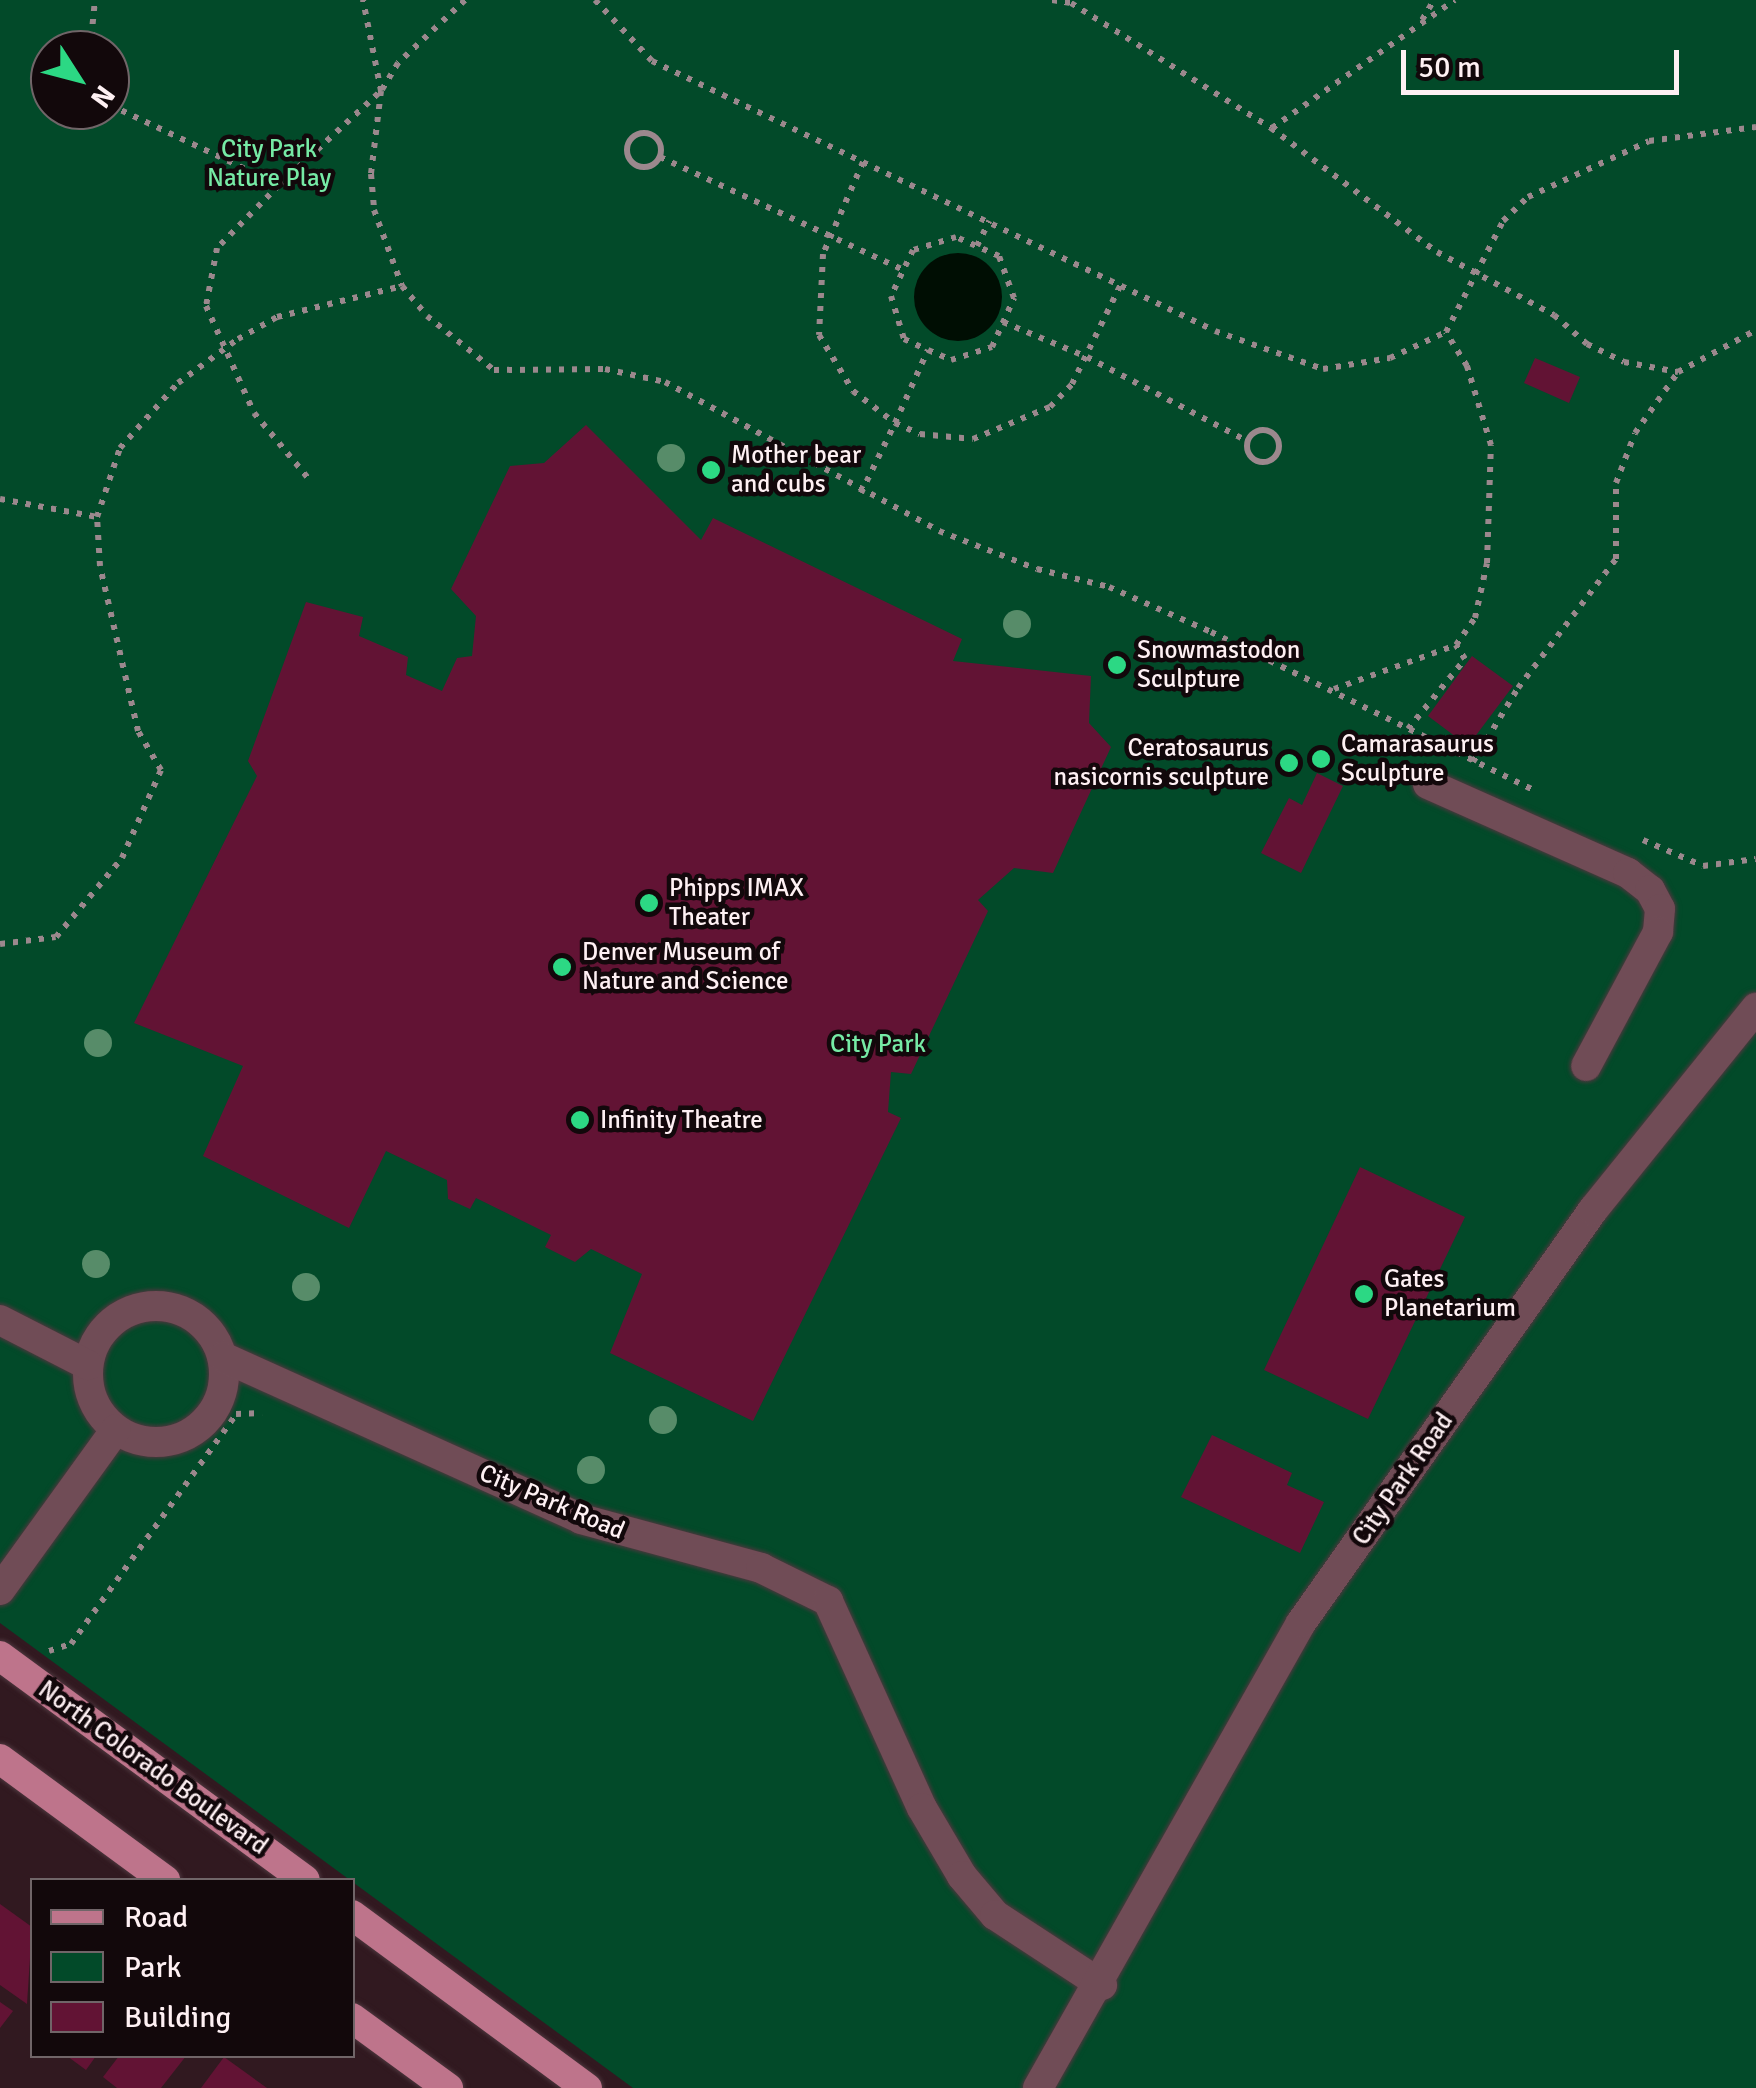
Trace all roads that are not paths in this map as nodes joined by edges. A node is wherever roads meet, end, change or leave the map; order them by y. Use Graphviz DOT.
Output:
graph roads {
  1 [pos="1428,784"];
  2 [pos="1756,1008"];
  3 [pos="1586,1066"];
  4 [pos="0,1320"];
  5 [pos="223,1357"];
  6 [pos="88,1365"];
  7 [pos="116,1429"];
  8 [pos="1,1589"];
  9 [pos="0,1656"];
  10 [pos="0,1760"];
  11 [pos="162,1878"];
  12 [pos="303,1878"];
  13 [pos="355,1917"];
  14 [pos="1102,1985"];
  15 [pos="355,2020"];
  16 [pos="448,2088"];
  17 [pos="587,2088"];
  18 [pos="1038,2088"];
  1 -- 3 [label="lane"];
  2 -- 14 [label="lane, City Park Road"];
  4 -- 6 [label="lane"];
  5 -- 6 [label="lane"];
  5 -- 7 [label="lane"];
  5 -- 14 [label="lane, City Park Road"];
  6 -- 7 [label="lane"];
  7 -- 8 [label="lane"];
  9 -- 12 [label="main road, North Colorado Boulevard"];
  10 -- 11 [label="main road"];
  13 -- 17 [label="main road"];
  14 -- 18 [label="lane, City Park Road"];
  15 -- 16 [label="main road"];
}
